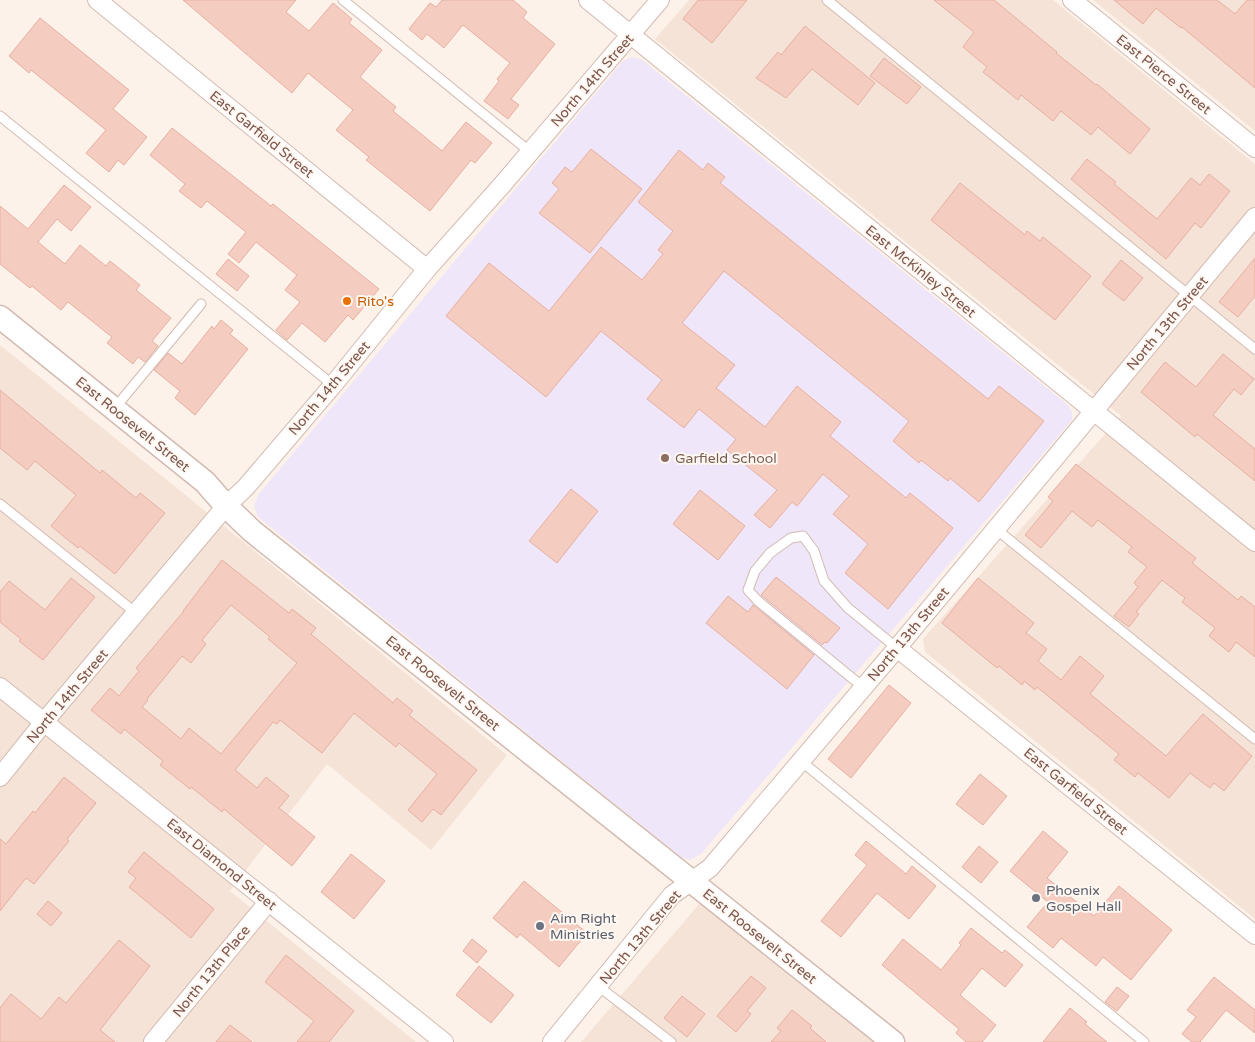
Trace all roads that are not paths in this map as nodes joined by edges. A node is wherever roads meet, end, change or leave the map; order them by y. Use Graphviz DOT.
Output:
graph roads {
  1 [pos="97,0"];
  2 [pos="343,0"];
  3 [pos="588,0"];
  4 [pos="660,0"];
  5 [pos="827,0"];
  6 [pos="1072,0"];
  7 [pos="631,35"];
  8 [pos="0,116"];
  9 [pos="1255,148"];
  10 [pos="529,151"];
  11 [pos="1255,218"];
  12 [pos="427,269"];
  13 [pos="1189,296"];
  14 [pos="201,304"];
  15 [pos="0,317"];
  16 [pos="1255,349"];
  17 [pos="333,385"];
  18 [pos="114,409"];
  19 [pos="1093,412"];
  20 [pos="0,504"];
  21 [pos="226,506"];
  22 [pos="996,528"];
  23 [pos="1255,542"];
  24 [pos="136,614"];
  25 [pos="897,648"];
  26 [pos="0,687"];
  27 [pos="864,687"];
  28 [pos="44,722"];
  29 [pos="1255,739"];
  30 [pos="801,761"];
  31 [pos="0,777"];
  32 [pos="691,880"];
  33 [pos="269,901"];
  34 [pos="1255,935"];
  35 [pos="598,986"];
  36 [pos="153,1042"];
  37 [pos="444,1042"];
  38 [pos="552,1042"];
  39 [pos="671,1042"];
  40 [pos="893,1042"];
  41 [pos="1144,1042"];
  1 -- 12 [label="street, East Garfield Street"];
  2 -- 10 [label="lane"];
  3 -- 7 [label="street, East McKinley Street"];
  4 -- 7 [label="street, North 14th Street"];
  5 -- 13 [label="lane"];
  6 -- 9 [label="street, East Pierce Street"];
  7 -- 10 [label="street, North 14th Street"];
  7 -- 19 [label="street, East McKinley Street"];
  8 -- 17 [label="lane"];
  10 -- 12 [label="street, North 14th Street"];
  11 -- 13 [label="street, North 13th Street"];
  12 -- 17 [label="street, North 14th Street"];
  13 -- 16 [label="lane"];
  13 -- 19 [label="street, North 13th Street"];
  14 -- 18 [label="lane"];
  15 -- 18 [label="street, East Roosevelt Street"];
  17 -- 21 [label="street, North 14th Street"];
  18 -- 21 [label="street, East Roosevelt Street"];
  19 -- 22 [label="street, North 13th Street"];
  19 -- 23 [label="street, East McKinley Street"];
  20 -- 24 [label="lane"];
  21 -- 24 [label="street, North 14th Street"];
  21 -- 32 [label="street, East Roosevelt Street"];
  22 -- 25 [label="street, North 13th Street"];
  22 -- 29 [label="lane"];
  24 -- 28 [label="street, North 14th Street"];
  25 -- 27 [label="street, North 13th Street"];
  25 -- 27 [label="lane"];
  25 -- 34 [label="street, East Garfield Street"];
  26 -- 28 [label="street, East Diamond Street"];
  27 -- 30 [label="street, North 13th Street"];
  28 -- 31 [label="street, North 14th Street"];
  28 -- 33 [label="street, East Diamond Street"];
  30 -- 32 [label="street, North 13th Street"];
  30 -- 41 [label="lane"];
  32 -- 35 [label="street, North 13th Street"];
  32 -- 40 [label="street, East Roosevelt Street"];
  33 -- 36 [label="street, North 13th Place"];
  33 -- 37 [label="street, East Diamond Street"];
  35 -- 38 [label="street, North 13th Street"];
  35 -- 39 [label="lane"];
}
